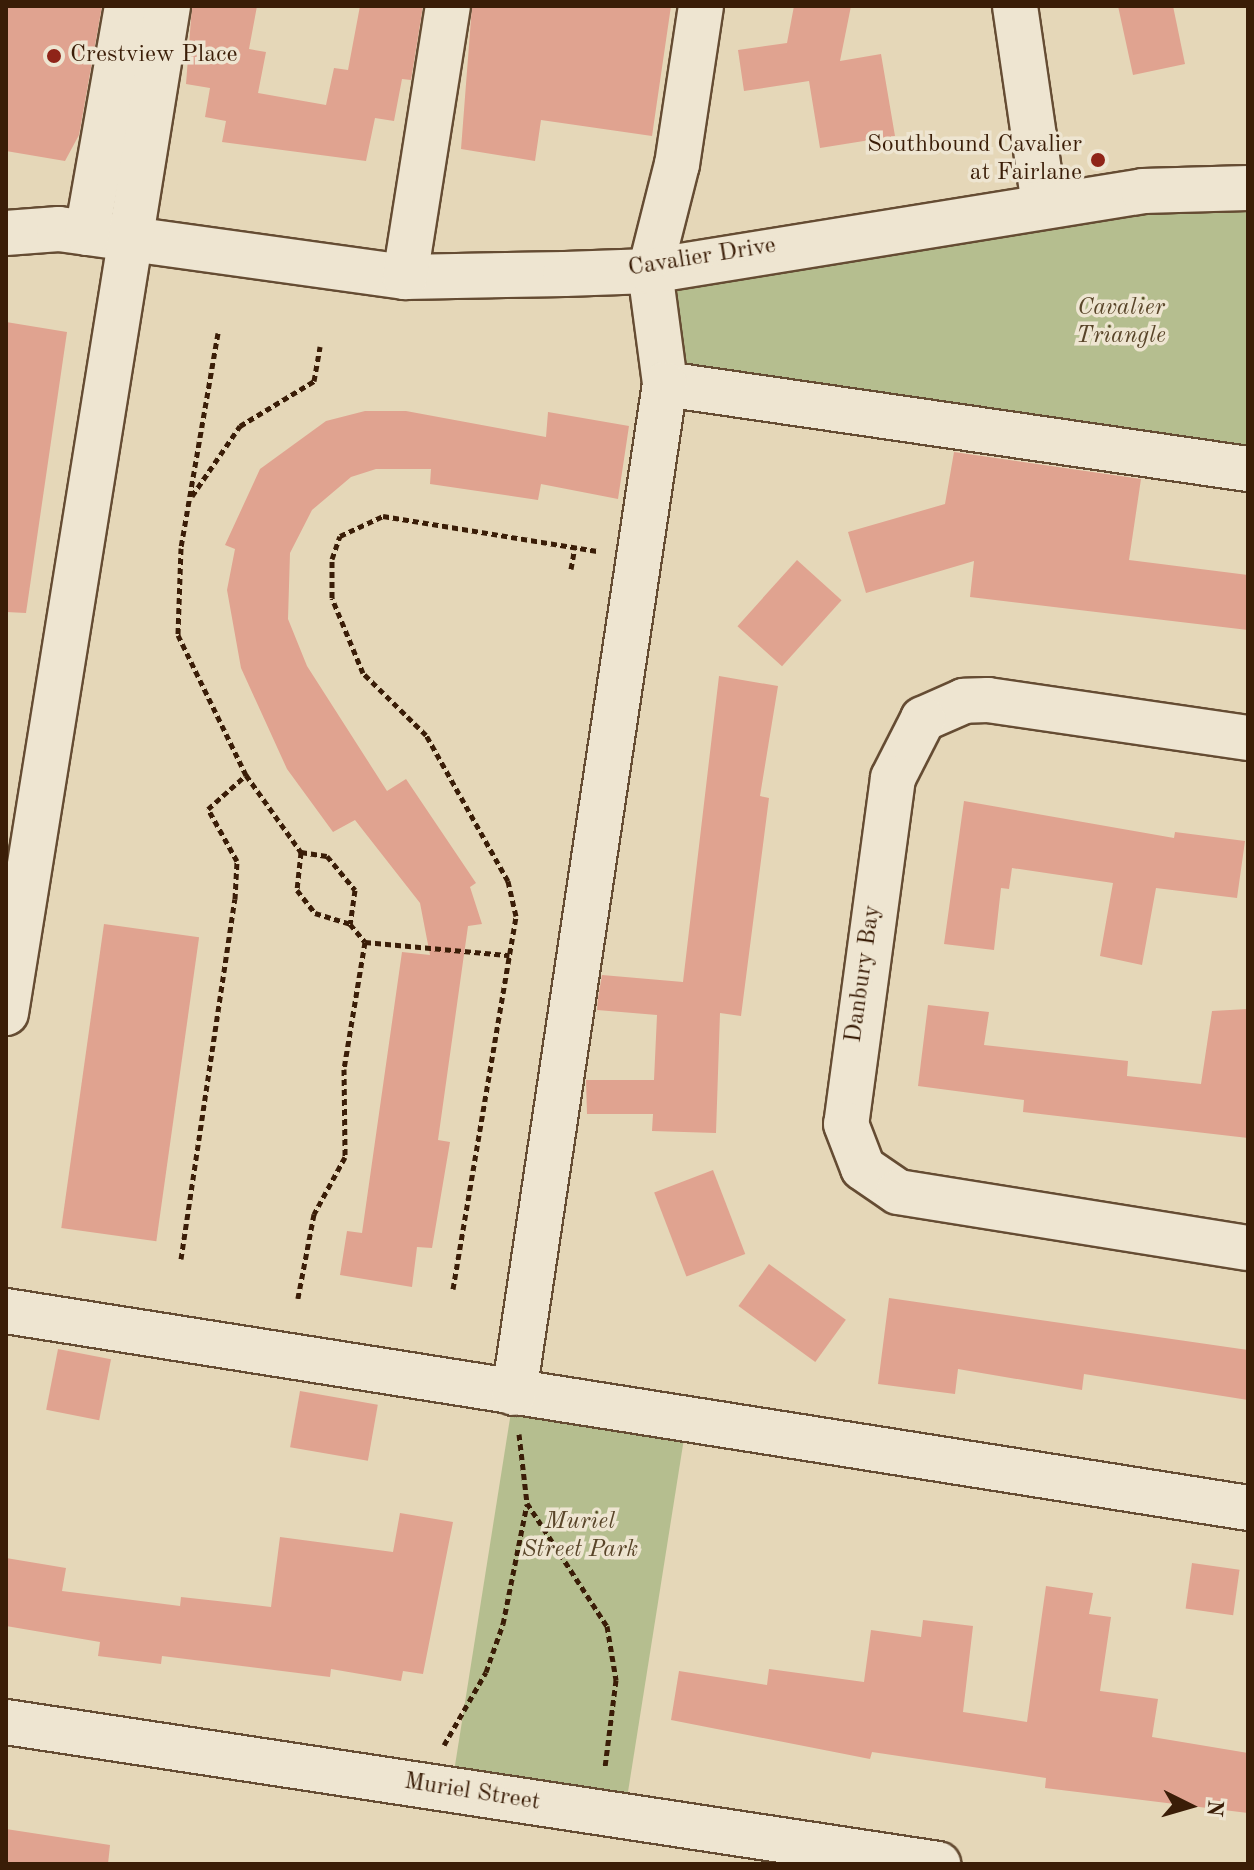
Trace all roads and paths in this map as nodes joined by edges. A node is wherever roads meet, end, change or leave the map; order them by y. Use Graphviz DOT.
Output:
graph roads {
  1 [pos="127,6"];
  2 [pos="168,6"];
  3 [pos="448,6"];
  4 [pos="701,6"];
  5 [pos="1015,6"];
  6 [pos="1248,188"];
  7 [pos="6,203"];
  8 [pos="1044,205"];
  9 [pos="6,233"];
  10 [pos="92,234"];
  11 [pos="650,271"];
  12 [pos="405,277"];
  13 [pos="218,333"];
  14 [pos="320,347"];
  15 [pos="665,384"];
  16 [pos="1248,469"];
  17 [pos="189,501"];
  18 [pos="575,547"];
  19 [pos="639,558"];
  20 [pos="571,569"];
  21 [pos="1248,738"];
  22 [pos="246,775"];
  23 [pos="301,852"];
  24 [pos="350,924"];
  25 [pos="365,942"];
  26 [pos="509,955"];
  27 [pos="6,1013"];
  28 [pos="1248,1248"];
  29 [pos="181,1259"];
  30 [pos="453,1289"];
  31 [pos="298,1298"];
  32 [pos="6,1311"];
  33 [pos="517,1394"];
  34 [pos="527,1503"];
  35 [pos="1248,1508"];
  36 [pos="6,1722"];
  37 [pos="444,1745"];
  38 [pos="605,1767"];
  39 [pos="938,1864"];
  1 -- 10 [label="street"];
  2 -- 10 [label="street"];
  3 -- 12 [label="street"];
  4 -- 11 [label="street"];
  5 -- 8 [label="street"];
  6 -- 8 [label="street, Cavalier Drive"];
  7 -- 10 [label="street, Cavalier Drive"];
  8 -- 11 [label="street, Cavalier Drive"];
  9 -- 10 [label="street, Cavalier Drive"];
  10 -- 12 [label="street, Cavalier Drive"];
  10 -- 27 [label="street"];
  11 -- 12 [label="street, Cavalier Drive"];
  11 -- 15 [label="street"];
  13 -- 17 [label="path"];
  14 -- 17 [label="path"];
  15 -- 16 [label="street"];
  15 -- 19 [label="street"];
  17 -- 22 [label="path"];
  18 -- 19 [label="path"];
  18 -- 20 [label="path"];
  18 -- 26 [label="path"];
  19 -- 33 [label="street"];
  21 -- 28 [label="street, Danbury Bay"];
  22 -- 23 [label="path"];
  22 -- 29 [label="path"];
  23 -- 24 [label="path"];
  23 -- 24 [label="path"];
  24 -- 25 [label="path"];
  25 -- 26 [label="path"];
  25 -- 31 [label="path"];
  26 -- 30 [label="path"];
  32 -- 33 [label="street"];
  33 -- 34 [label="path"];
  33 -- 35 [label="street"];
  34 -- 37 [label="path"];
  34 -- 38 [label="path"];
  36 -- 39 [label="street, Muriel Street"];
}
